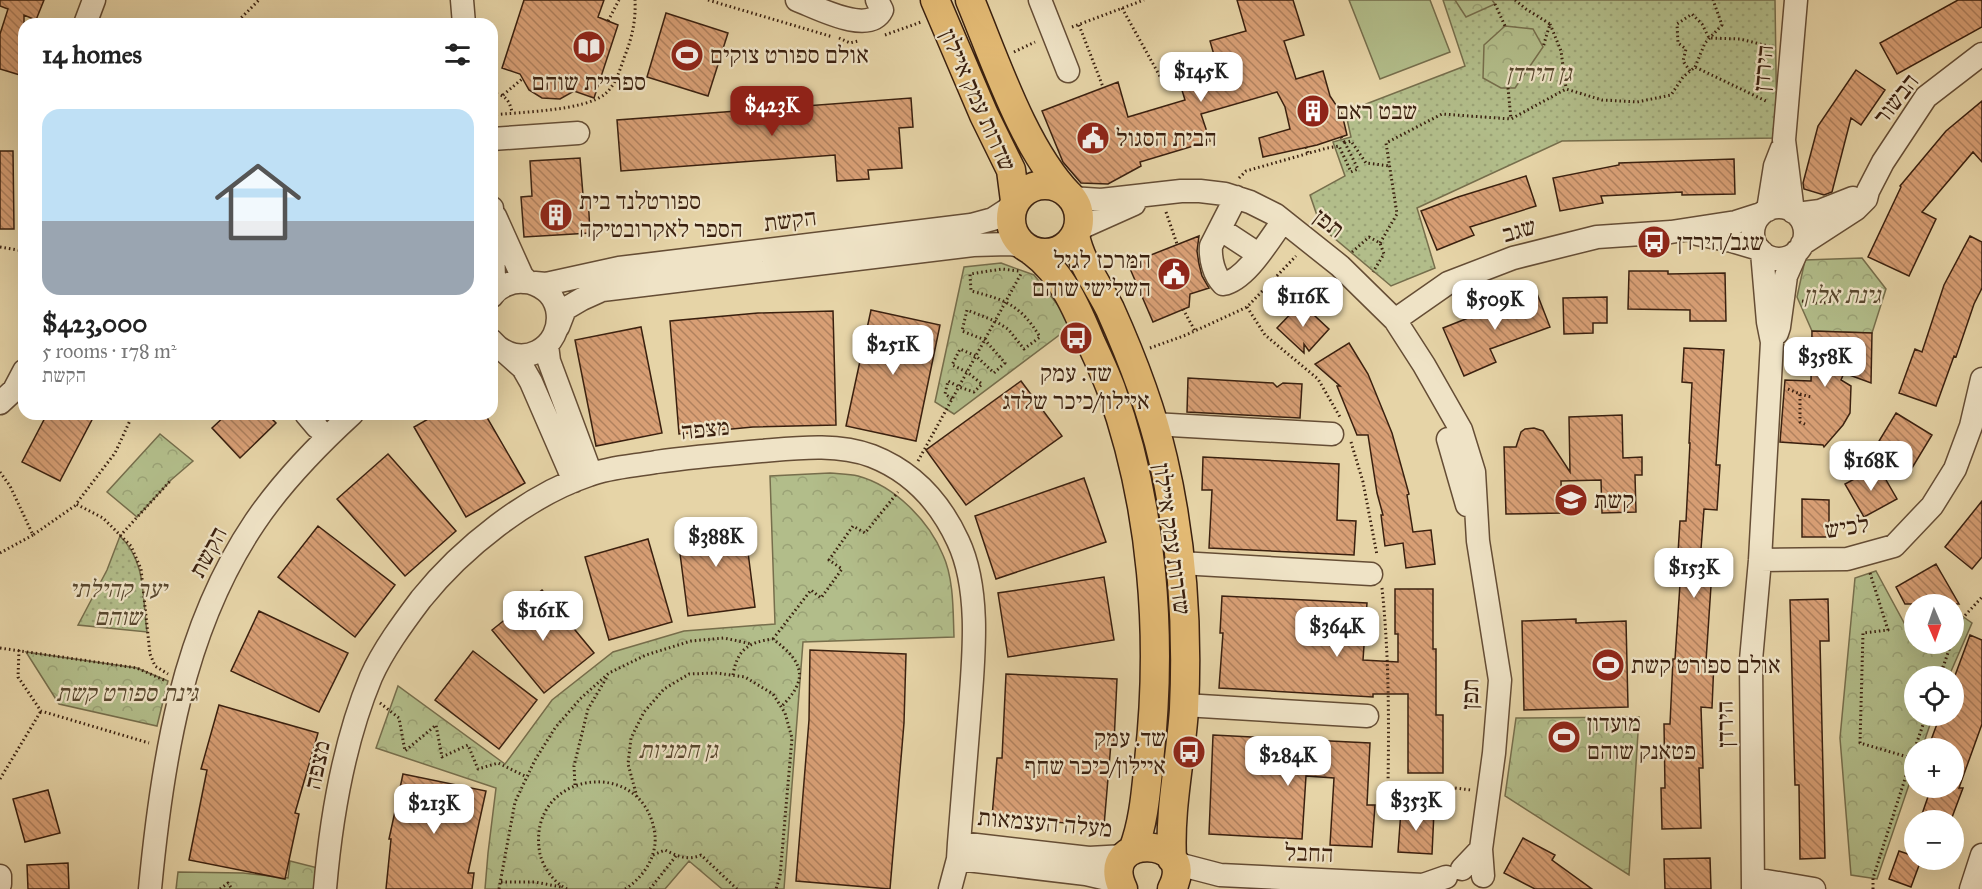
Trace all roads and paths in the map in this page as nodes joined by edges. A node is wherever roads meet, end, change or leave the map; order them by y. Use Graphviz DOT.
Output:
graph roads {
  1 [pos="94,0"];
  2 [pos="259,0"];
  3 [pos="462,0"];
  4 [pos="619,0"];
  5 [pos="635,0"];
  6 [pos="708,0"];
  7 [pos="797,0"];
  8 [pos="877,0"];
  9 [pos="935,0"];
  10 [pos="970,0"];
  11 [pos="1040,0"];
  12 [pos="1144,0"];
  13 [pos="1515,0"];
  14 [pos="1713,0"];
  15 [pos="1796,0"];
  16 [pos="1495,4"];
  17 [pos="1122,8"];
  18 [pos="1098,17"];
  19 [pos="87,18"];
  20 [pos="241,18"];
  21 [pos="464,18"];
  22 [pos="608,21"];
  23 [pos="1550,24"];
  24 [pos="1079,25"];
  25 [pos="1505,26"];
  26 [pos="817,33"];
  27 [pos="1709,38"];
  28 [pos="1766,46"];
  29 [pos="1543,47"];
  30 [pos="1982,54"];
  31 [pos="1695,67"];
  32 [pos="1068,71"];
  33 [pos="1690,71"];
  34 [pos="522,79"];
  35 [pos="1180,84"];
  36 [pos="1103,87"];
  37 [pos="1508,88"];
  38 [pos="1566,89"];
  39 [pos="498,94"];
  40 [pos="503,95"];
  41 [pos="1787,111"];
  42 [pos="512,113"];
  43 [pos="498,114"];
  44 [pos="1511,119"];
  45 [pos="578,133"];
  46 [pos="1341,137"];
  47 [pos="498,139"];
  48 [pos="1784,140"];
  49 [pos="1345,142"];
  50 [pos="1306,147"];
  51 [pos="1308,153"];
  52 [pos="1390,166"];
  53 [pos="1868,191"];
  54 [pos="1161,195"];
  55 [pos="1070,196"];
  56 [pos="1230,196"];
  57 [pos="1014,203"];
  58 [pos="1765,212"];
  59 [pos="1795,213"];
  60 [pos="1283,221"];
  61 [pos="498,222"];
  62 [pos="1220,229"];
  63 [pos="1076,232"];
  64 [pos="1671,232"];
  65 [pos="1309,242"];
  66 [pos="1380,243"];
  67 [pos="1176,244"];
  68 [pos="0,247"];
  69 [pos="1800,248"];
  70 [pos="1028,249"];
  71 [pos="18,250"];
  72 [pos="1761,251"];
  73 [pos="1258,254"];
  74 [pos="1340,266"];
  75 [pos="531,283"];
  76 [pos="1363,289"];
  77 [pos="498,290"];
  78 [pos="1783,298"];
  79 [pos="1833,300"];
  80 [pos="1006,301"];
  81 [pos="1183,309"];
  82 [pos="1395,320"];
  83 [pos="995,321"];
  84 [pos="1194,331"];
  85 [pos="553,336"];
  86 [pos="985,340"];
  87 [pos="1772,342"];
  88 [pos="498,347"];
  89 [pos="498,348"];
  90 [pos="1147,350"];
  91 [pos="976,356"];
  92 [pos="967,372"];
  93 [pos="1982,379"];
  94 [pos="1770,381"];
  95 [pos="18,382"];
  96 [pos="959,387"];
  97 [pos="1800,394"];
  98 [pos="1811,397"];
  99 [pos="952,399"];
  100 [pos="0,403"];
  101 [pos="130,420"];
  102 [pos="317,420"];
  103 [pos="346,420"];
  104 [pos="1153,424"];
  105 [pos="1807,425"];
  106 [pos="1332,434"];
  107 [pos="0,472"];
  108 [pos="582,477"];
  109 [pos="909,478"];
  110 [pos="171,480"];
  111 [pos="76,504"];
  112 [pos="33,535"];
  113 [pos="120,536"];
  114 [pos="0,553"];
  115 [pos="1864,555"];
  116 [pos="1760,560"];
  117 [pos="1180,563"];
  118 [pos="1371,573"];
  119 [pos="1982,597"];
  120 [pos="1964,617"];
  121 [pos="773,639"];
  122 [pos="752,644"];
  123 [pos="0,648"];
  124 [pos="19,650"];
  125 [pos="609,673"];
  126 [pos="732,675"];
  127 [pos="169,678"];
  128 [pos="366,692"];
  129 [pos="1184,705"];
  130 [pos="781,707"];
  131 [pos="41,711"];
  132 [pos="1367,716"];
  133 [pos="154,744"];
  134 [pos="1904,756"];
  135 [pos="527,777"];
  136 [pos="0,779"];
  137 [pos="1904,780"];
  138 [pos="575,785"];
  139 [pos="637,797"];
  140 [pos="958,851"];
  141 [pos="653,855"];
  142 [pos="1982,855"];
  143 [pos="676,856"];
  144 [pos="1124,875"];
  145 [pos="1173,875"];
  146 [pos="0,876"];
  147 [pos="501,882"];
  148 [pos="1453,882"];
  149 [pos="0,884"];
  150 [pos="1269,884"];
  151 [pos="1754,884"];
  152 [pos="565,888"];
  153 [pos="135,889"];
  154 [pos="150,889"];
  155 [pos="220,889"];
  156 [pos="232,889"];
  157 [pos="325,889"];
  158 [pos="500,889"];
  159 [pos="625,889"];
  160 [pos="650,889"];
  161 [pos="737,889"];
  162 [pos="776,889"];
  163 [pos="950,889"];
  164 [pos="1814,889"];
  165 [pos="1874,889"];
  166 [pos="1971,889"];
  1 -- 19 [label="street"];
  2 -- 20 [label="path"];
  3 -- 21 [label="street"];
  4 -- 22 [label="path"];
  5 -- 42 [label="path"];
  6 -- 26 [label="path"];
  7 -- 8 [label="street"];
  9 -- 57 [label="main road, שדרות עמק איילון"];
  10 -- 55 [label="main road, שדרות עמק איילון"];
  11 -- 32 [label="street"];
  12 -- 17 [label="path"];
  13 -- 23 [label="path"];
  14 -- 27 [label="path"];
  15 -- 41 [label="street, הירדן"];
  16 -- 25 [label="path"];
  17 -- 18 [label="path"];
  17 -- 35 [label="path"];
  23 -- 29 [label="path"];
  23 -- 38 [label="path"];
  24 -- 36 [label="path"];
  27 -- 28 [label="path"];
  27 -- 31 [label="path"];
  27 -- 33 [label="path"];
  30 -- 53 [label="street, הבשור"];
  31 -- 33 [label="path"];
  31 -- 41 [label="path"];
  33 -- 38 [label="path"];
  34 -- 40 [label="path"];
  37 -- 44 [label="path"];
  38 -- 44 [label="path"];
  39 -- 40 [label="path"];
  40 -- 42 [label="path"];
  41 -- 48 [label="street, הירדן"];
  42 -- 43 [label="path"];
  44 -- 52 [label="path"];
  45 -- 47 [label="street"];
  46 -- 49 [label="path"];
  48 -- 58 [label="street, הירדן"];
  48 -- 59 [label="street, הירדן"];
  49 -- 51 [label="path"];
  49 -- 52 [label="path"];
  50 -- 51 [label="path"];
  51 -- 56 [label="path"];
  52 -- 66 [label="path"];
  53 -- 59 [label="street"];
  53 -- 69 [label="street, הבשור"];
  54 -- 55 [label="street, תפן"];
  54 -- 56 [label="street, תפן"];
  54 -- 63 [label="street, תפן"];
  54 -- 67 [label="path"];
  55 -- 57 [label="main road"];
  55 -- 63 [label="main road"];
  56 -- 60 [label="street, תפן"];
  56 -- 62 [label="street"];
  57 -- 70 [label="main road"];
  57 -- 75 [label="street, הקשת"];
  58 -- 59 [label="street"];
  58 -- 64 [label="street, שגב"];
  58 -- 72 [label="street"];
  59 -- 69 [label="street"];
  60 -- 65 [label="street, תפן"];
  60 -- 73 [label="street"];
  61 -- 75 [label="street"];
  62 -- 73 [label="street"];
  62 -- 73 [label="street"];
  63 -- 70 [label="main road"];
  63 -- 104 [label="main road, שדרות עמק איילון"];
  64 -- 72 [label="street, שגב"];
  64 -- 82 [label="street, שגב"];
  65 -- 74 [label="street, תפן"];
  65 -- 84 [label="path"];
  66 -- 74 [label="path"];
  66 -- 76 [label="path"];
  68 -- 71 [label="path"];
  69 -- 72 [label="street"];
  69 -- 78 [label="street, הירדן"];
  70 -- 85 [label="street, הקשת"];
  70 -- 144 [label="main road, שדרות עמק איילון"];
  72 -- 87 [label="street, הירדן"];
  74 -- 76 [label="street, תפן"];
  75 -- 77 [label="street, הקשת"];
  75 -- 85 [label="street"];
  76 -- 82 [label="street, תפן"];
  78 -- 79 [label="path"];
  78 -- 87 [label="street, הירדן"];
  80 -- 80 [label="path"];
  80 -- 83 [label="path"];
  80 -- 83 [label="path"];
  81 -- 84 [label="path"];
  82 -- 148 [label="street, תפן"];
  83 -- 86 [label="path"];
  83 -- 86 [label="path"];
  84 -- 90 [label="path"];
  85 -- 88 [label="street"];
  85 -- 108 [label="street"];
  86 -- 91 [label="path"];
  86 -- 91 [label="path"];
  87 -- 94 [label="street, הירדן"];
  89 -- 108 [label="street"];
  91 -- 92 [label="path"];
  91 -- 92 [label="path"];
  92 -- 96 [label="path"];
  92 -- 96 [label="path"];
  93 -- 115 [label="street, לכיש"];
  94 -- 97 [label="path"];
  94 -- 116 [label="street, הירדן"];
  95 -- 100 [label="street"];
  96 -- 99 [label="path"];
  96 -- 99 [label="path"];
  97 -- 98 [label="path"];
  97 -- 105 [label="path"];
  99 -- 109 [label="path"];
  101 -- 111 [label="path"];
  102 -- 127 [label="street, הקשת"];
  103 -- 154 [label="street, הקשת"];
  104 -- 106 [label="street"];
  104 -- 117 [label="main road, שדרות עמק איילון"];
  107 -- 112 [label="path"];
  108 -- 109 [label="street, מצפה"];
  108 -- 128 [label="street, מצפה"];
  109 -- 121 [label="path"];
  109 -- 140 [label="street, מצפה"];
  110 -- 113 [label="path"];
  111 -- 112 [label="path"];
  111 -- 113 [label="path"];
  112 -- 114 [label="path"];
  113 -- 127 [label="path"];
  115 -- 116 [label="street, לכיש"];
  115 -- 134 [label="path"];
  116 -- 151 [label="street, הירדן"];
  117 -- 118 [label="street"];
  117 -- 129 [label="main road, שדרות עמק איילון"];
  119 -- 120 [label="path"];
  121 -- 122 [label="path"];
  121 -- 130 [label="path"];
  122 -- 125 [label="path"];
  122 -- 126 [label="path"];
  123 -- 124 [label="path"];
  124 -- 127 [label="path"];
  124 -- 131 [label="path"];
  125 -- 135 [label="path"];
  125 -- 138 [label="path"];
  126 -- 130 [label="path"];
  126 -- 139 [label="path"];
  127 -- 133 [label="street, הקשת"];
  128 -- 135 [label="path"];
  128 -- 157 [label="street, מצפה"];
  129 -- 132 [label="street"];
  129 -- 145 [label="main road, שדרות עמק איילון"];
  130 -- 162 [label="path"];
  131 -- 133 [label="path"];
  131 -- 136 [label="path"];
  133 -- 153 [label="street, הקשת"];
  135 -- 147 [label="path"];
  137 -- 165 [label="path"];
  138 -- 139 [label="path"];
  138 -- 152 [label="path"];
  139 -- 141 [label="path"];
  140 -- 144 [label="street, מעלה העצמאות"];
  140 -- 163 [label="street, מצפה"];
  141 -- 143 [label="path"];
  141 -- 159 [label="path"];
  142 -- 166 [label="street"];
  143 -- 160 [label="path"];
  143 -- 161 [label="path"];
  144 -- 145 [label="main road"];
  145 -- 150 [label="street, החבל"];
  146 -- 149 [label="street"];
  147 -- 152 [label="path"];
  147 -- 158 [label="path"];
  148 -- 150 [label="street, החבל"];
  151 -- 164 [label="street"];
  155 -- 156 [label="path"];
}
